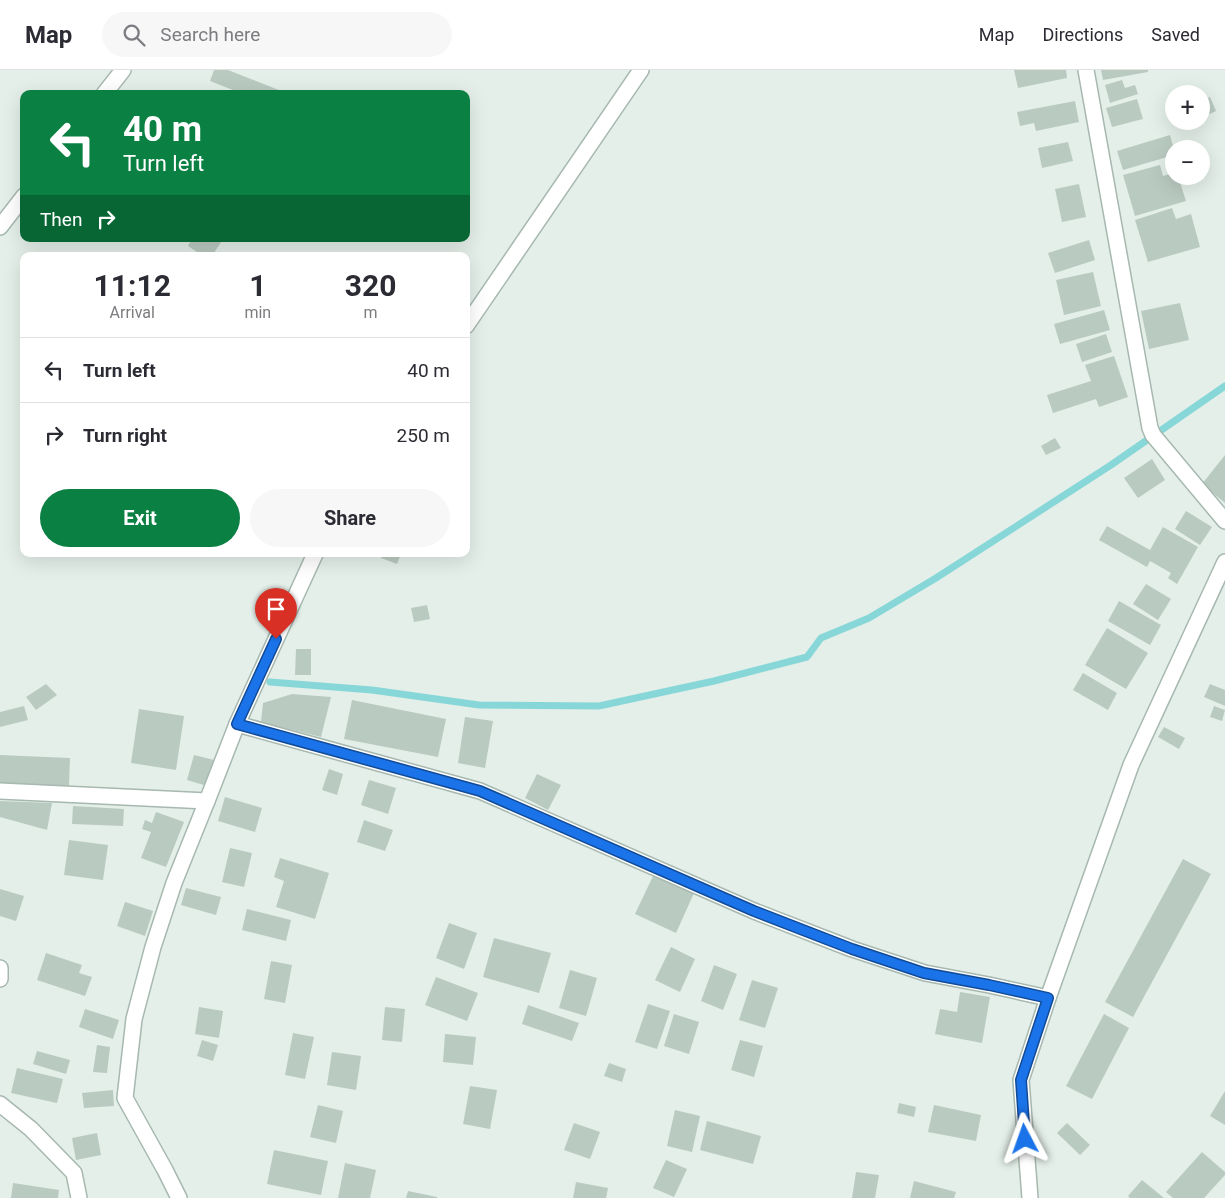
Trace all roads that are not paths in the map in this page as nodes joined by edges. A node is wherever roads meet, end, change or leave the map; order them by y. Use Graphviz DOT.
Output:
graph roads {
  1 [pos="123,70"];
  2 [pos="641,70"];
  3 [pos="1086,70"];
  4 [pos="107,90"];
  5 [pos="20,201"];
  6 [pos="0,227"];
  7 [pos="470,320"];
  8 [pos="1225,520"];
  9 [pos="314,557"];
  10 [pos="1225,562"];
  11 [pos="237,724"];
  12 [pos="0,791"];
  13 [pos="207,801"];
  14 [pos="0,968"];
  15 [pos="0,978"];
  16 [pos="1048,998"];
  17 [pos="0,1104"];
  18 [pos="79,1198"];
  19 [pos="179,1198"];
  20 [pos="1030,1198"];
  1 -- 4 [label="street"];
  2 -- 7 [label="street"];
  3 -- 8 [label="street"];
  5 -- 6 [label="street"];
  9 -- 11 [label="street"];
  10 -- 16 [label="street"];
  11 -- 13 [label="street"];
  11 -- 16 [label="street"];
  12 -- 13 [label="street"];
  13 -- 19 [label="street"];
  14 -- 15 [label="street"];
  16 -- 20 [label="street"];
  17 -- 18 [label="street"];
}
